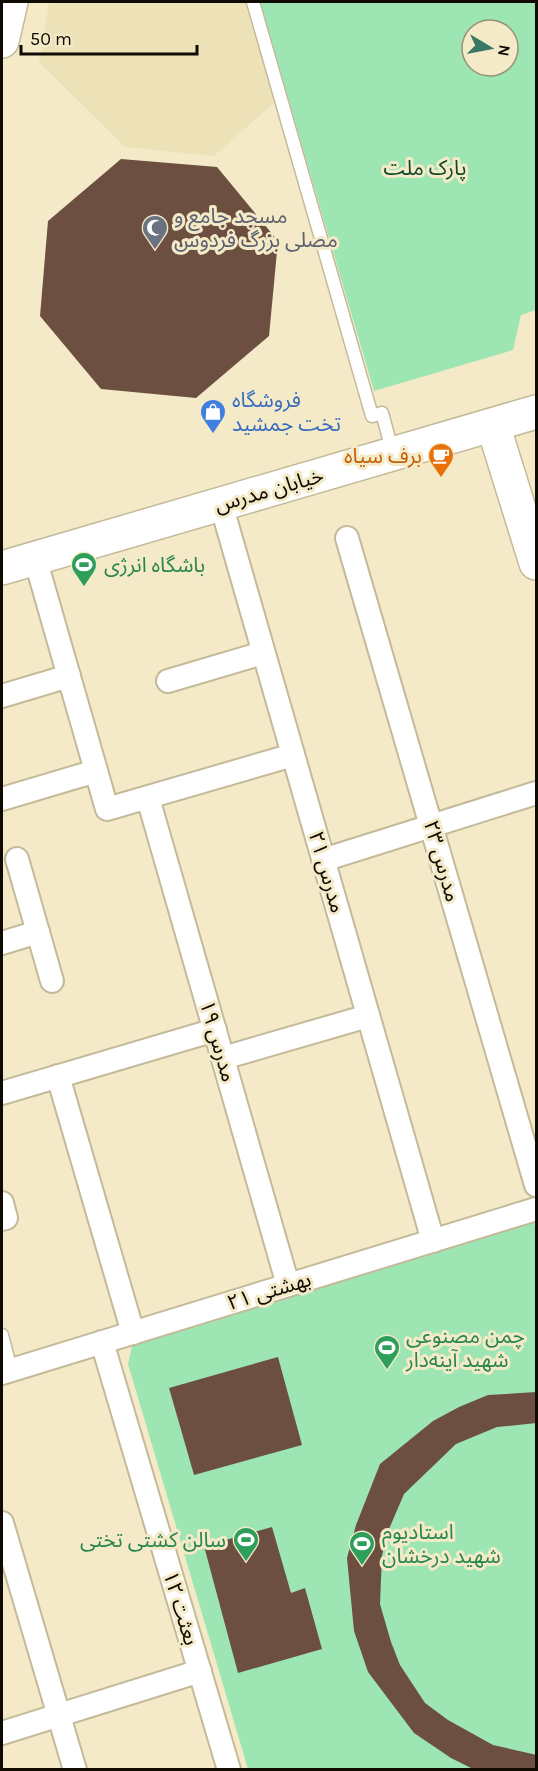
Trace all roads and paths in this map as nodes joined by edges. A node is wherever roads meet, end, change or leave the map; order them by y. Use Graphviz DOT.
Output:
graph roads {
  1 [pos="11,2"];
  2 [pos="253,2"];
  3 [pos="2,41"];
  4 [pos="537,412"];
  5 [pos="493,425"];
  6 [pos="393,454"];
  7 [pos="221,504"];
  8 [pos="348,538"];
  9 [pos="35,558"];
  10 [pos="2,560"];
  11 [pos="537,563"];
  12 [pos="2,568"];
  13 [pos="263,653"];
  14 [pos="69,676"];
  15 [pos="168,681"];
  16 [pos="2,696"];
  17 [pos="293,755"];
  18 [pos="96,771"];
  19 [pos="537,792"];
  20 [pos="148,798"];
  21 [pos="2,799"];
  22 [pos="432,826"];
  23 [pos="17,859"];
  24 [pos="323,860"];
  25 [pos="38,932"];
  26 [pos="2,943"];
  27 [pos="52,981"];
  28 [pos="368,1016"];
  29 [pos="215,1030"];
  30 [pos="223,1058"];
  31 [pos="58,1076"];
  32 [pos="2,1093"];
  33 [pos="537,1185"];
  34 [pos="537,1209"];
  35 [pos="433,1240"];
  36 [pos="288,1285"];
  37 [pos="133,1333"];
  38 [pos="2,1335"];
  39 [pos="102,1342"];
  40 [pos="6,1372"];
  41 [pos="2,1523"];
  42 [pos="200,1671"];
  43 [pos="59,1715"];
  44 [pos="2,1733"];
  45 [pos="75,1770"];
  46 [pos="229,1770"];
  1 -- 3 [label="main road"];
  2 -- 6 [label="lane"];
  4 -- 5 [label="main road, خیابان مدرس"];
  5 -- 6 [label="main road, خیابان مدرس"];
  5 -- 11 [label="main road"];
  6 -- 7 [label="main road, خیابان مدرس"];
  7 -- 9 [label="main road, خیابان مدرس"];
  7 -- 13 [label="street, مدرس ۲۱"];
  8 -- 22 [label="street, مدرس ۲۳"];
  9 -- 10 [label="main road"];
  9 -- 12 [label="main road, خیابان مدرس"];
  9 -- 14 [label="street"];
  13 -- 15 [label="street"];
  13 -- 17 [label="street, مدرس ۲۱"];
  14 -- 16 [label="street"];
  14 -- 18 [label="street"];
  17 -- 20 [label="street"];
  17 -- 24 [label="street, مدرس ۲۱"];
  18 -- 20 [label="street"];
  18 -- 21 [label="street"];
  19 -- 22 [label="street"];
  20 -- 29 [label="street, مدرس ۱۹"];
  22 -- 24 [label="street"];
  22 -- 33 [label="street, مدرس ۲۳"];
  23 -- 25 [label="street"];
  24 -- 28 [label="street, مدرس ۲۱"];
  25 -- 26 [label="street"];
  25 -- 27 [label="street"];
  28 -- 30 [label="street"];
  28 -- 35 [label="street, مدرس ۲۱"];
  29 -- 30 [label="street, مدرس ۱۹"];
  29 -- 31 [label="street"];
  30 -- 36 [label="street, مدرس ۱۹"];
  31 -- 32 [label="street"];
  31 -- 37 [label="street"];
  34 -- 35 [label="street, بهشتی ۲۱"];
  35 -- 36 [label="street, بهشتی ۲۱"];
  36 -- 37 [label="street, بهشتی ۲۱"];
  37 -- 39 [label="street, بهشتی ۲۱"];
  38 -- 40 [label="lane"];
  39 -- 40 [label="street, بهشتی ۲۱"];
  39 -- 42 [label="street, بعثت ۱۲"];
  41 -- 43 [label="street"];
  42 -- 43 [label="street"];
  42 -- 46 [label="street, بعثت ۱۲"];
  43 -- 44 [label="street"];
  43 -- 45 [label="street"];
}
